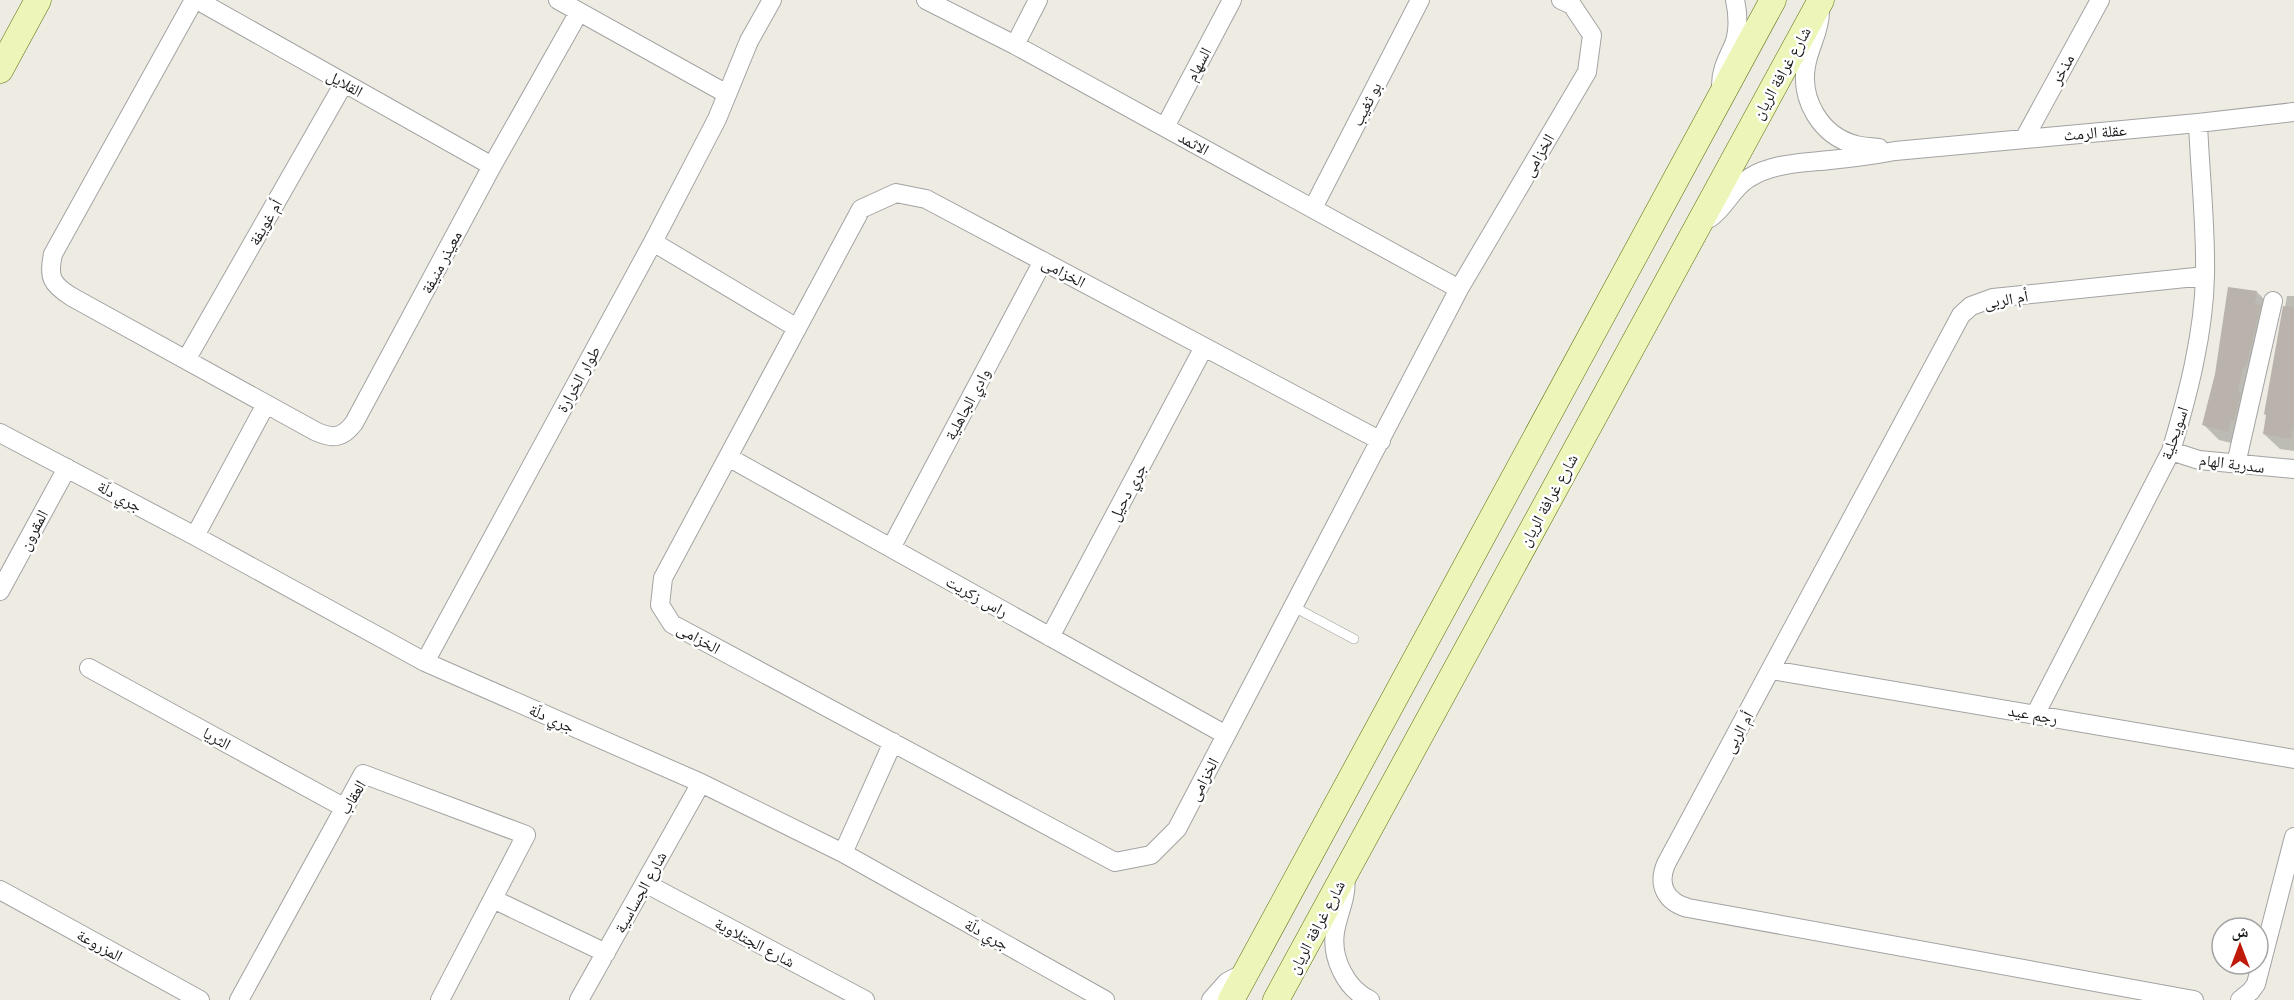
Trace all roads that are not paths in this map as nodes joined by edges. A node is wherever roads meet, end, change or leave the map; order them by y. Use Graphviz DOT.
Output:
graph roads {
  1 [pos="196,0"];
  2 [pos="558,0"];
  3 [pos="772,0"];
  4 [pos="926,0"];
  5 [pos="1038,0"];
  6 [pos="1232,0"];
  7 [pos="1420,0"];
  8 [pos="1561,0"];
  9 [pos="1735,0"];
  10 [pos="1773,0"];
  11 [pos="2100,0"];
  12 [pos="32,2"];
  13 [pos="1820,2"];
  14 [pos="579,12"];
  15 [pos="1015,45"];
  16 [pos="0,70"];
  17 [pos="344,83"];
  18 [pos="727,94"];
  19 [pos="1722,94"];
  20 [pos="2294,112"];
  21 [pos="2198,123"];
  22 [pos="1165,127"];
  23 [pos="2024,139"];
  24 [pos="1895,151"];
  25 [pos="492,166"];
  26 [pos="1313,208"];
  27 [pos="1698,225"];
  28 [pos="652,242"];
  29 [pos="1043,261"];
  30 [pos="2205,276"];
  31 [pos="1460,289"];
  32 [pos="2273,301"];
  33 [pos="797,328"];
  34 [pos="1203,346"];
  35 [pos="186,360"];
  36 [pos="266,404"];
  37 [pos="0,433"];
  38 [pos="1381,441"];
  39 [pos="2170,451"];
  40 [pos="728,457"];
  41 [pos="2236,464"];
  42 [pos="67,468"];
  43 [pos="2294,469"];
  44 [pos="195,536"];
  45 [pos="891,548"];
  46 [pos="0,591"];
  47 [pos="1294,607"];
  48 [pos="1050,637"];
  49 [pos="1354,639"];
  50 [pos="424,662"];
  51 [pos="89,668"];
  52 [pos="1772,670"];
  53 [pos="2035,715"];
  54 [pos="1226,735"];
  55 [pos="893,742"];
  56 [pos="2294,759"];
  57 [pos="701,783"];
  58 [pos="345,808"];
  59 [pos="2294,837"];
  60 [pos="843,853"];
  61 [pos="1345,872"];
  62 [pos="645,883"];
  63 [pos="0,890"];
  64 [pos="493,899"];
  65 [pos="606,952"];
  66 [pos="1246,972"];
  67 [pos="200,1000"];
  68 [pos="239,1000"];
  69 [pos="440,1000"];
  70 [pos="579,1000"];
  71 [pos="865,1000"];
  72 [pos="1105,1000"];
  73 [pos="1211,1000"];
  74 [pos="1231,1000"];
  75 [pos="1276,1000"];
  76 [pos="1370,1000"];
  77 [pos="2194,1000"];
  78 [pos="2240,1000"];
  1 -- 17 [label="street, القلايل"];
  1 -- 35 [label="street, معيذر منيفة"];
  2 -- 14 [label="street"];
  3 -- 18 [label="street, طوار الخرارة"];
  4 -- 15 [label="street, الاثمد"];
  5 -- 15 [label="street"];
  6 -- 22 [label="street, السهام"];
  7 -- 26 [label="street, بو ثغيب"];
  8 -- 31 [label="street, الخزامى"];
  9 -- 19 [label="street"];
  10 -- 19 [label="main road"];
  11 -- 23 [label="street, مذخر"];
  12 -- 16 [label="main road"];
  13 -- 24 [label="street, عقلة الرمث"];
  13 -- 27 [label="main road, شارع غرافة الريان"];
  14 -- 18 [label="street"];
  14 -- 25 [label="street, معيذر منيفة"];
  15 -- 22 [label="street, الاثمد"];
  17 -- 25 [label="street, القلايل"];
  17 -- 35 [label="street, أم غويفة"];
  18 -- 28 [label="street, طوار الخرارة"];
  19 -- 66 [label="main road"];
  20 -- 21 [label="street, عقلة الرمث"];
  21 -- 23 [label="street, عقلة الرمث"];
  21 -- 30 [label="street, اسويحلية"];
  22 -- 26 [label="street, الاثمد"];
  23 -- 24 [label="street, عقلة الرمث"];
  24 -- 27 [label="street, عقلة الرمث"];
  25 -- 36 [label="street, معيذر منيفة"];
  26 -- 31 [label="street, الاثمد"];
  27 -- 61 [label="main road, شارع غرافة الريان"];
  28 -- 33 [label="street"];
  28 -- 50 [label="street, طوار الخرارة"];
  29 -- 33 [label="street, الخزامى"];
  29 -- 34 [label="street, الخزامى"];
  29 -- 45 [label="street, وادي الجاهلية"];
  30 -- 39 [label="street, اسويحلية"];
  30 -- 52 [label="street, أم الربى"];
  31 -- 38 [label="street, الخزامى"];
  32 -- 41 [label="street"];
  33 -- 40 [label="street, الخزامى"];
  34 -- 38 [label="street, الخزامى"];
  34 -- 48 [label="street, جري دحيل"];
  35 -- 36 [label="street, معيذر منيفة"];
  36 -- 44 [label="street"];
  37 -- 42 [label="street, جري دلّة"];
  38 -- 47 [label="street, الخزامى"];
  39 -- 41 [label="street, سدرية الهام"];
  39 -- 53 [label="street, اسويحلية"];
  40 -- 45 [label="street, راس زكريت"];
  40 -- 55 [label="street, الخزامى"];
  41 -- 43 [label="street, سدرية الهام"];
  42 -- 44 [label="street, جري دلّة"];
  42 -- 46 [label="street, المقرون"];
  44 -- 50 [label="street, جري دلّة"];
  45 -- 48 [label="street, راس زكريت"];
  47 -- 49 [label="lane"];
  47 -- 54 [label="street, الخزامى"];
  48 -- 54 [label="street, راس زكريت"];
  50 -- 57 [label="street, جري دلّة"];
  51 -- 58 [label="street, الثريا"];
  52 -- 53 [label="street, رجم عيد"];
  52 -- 77 [label="street, أم الربى"];
  53 -- 56 [label="street, رجم عيد"];
  54 -- 55 [label="street, الخزامى"];
  55 -- 60 [label="street"];
  57 -- 60 [label="street, جري دلّة"];
  57 -- 62 [label="street, شارع الجساسية"];
  58 -- 64 [label="street, العقاب"];
  58 -- 68 [label="street, العقاب"];
  59 -- 78 [label="street"];
  60 -- 72 [label="street, جري دلّة"];
  61 -- 75 [label="main road, شارع غرافة الريان"];
  61 -- 76 [label="street"];
  62 -- 65 [label="street, شارع الجساسية"];
  62 -- 71 [label="street, شارع الجتلاوية"];
  63 -- 67 [label="street, المزروعة"];
  64 -- 65 [label="street"];
  64 -- 69 [label="street, العقاب"];
  65 -- 70 [label="street, شارع الجساسية"];
  66 -- 73 [label="street"];
  66 -- 74 [label="main road"];
}
